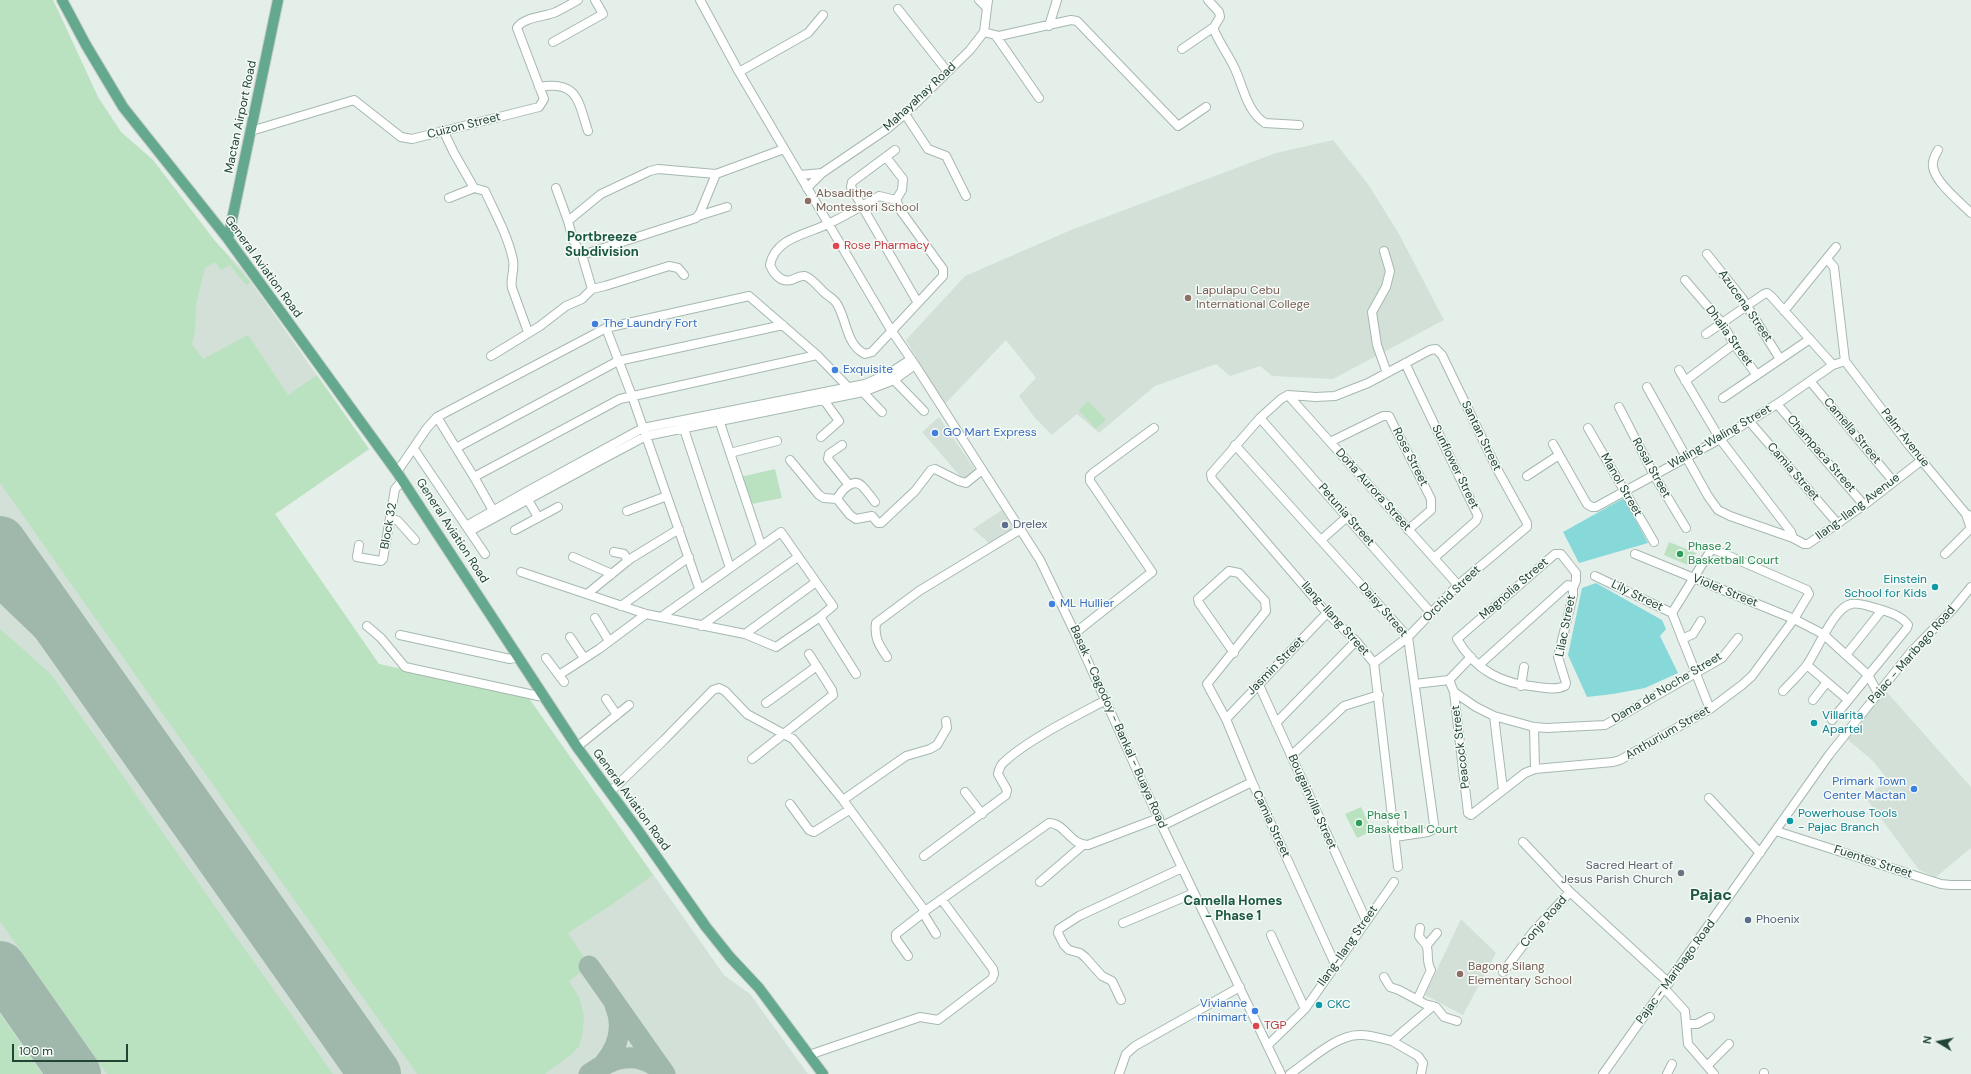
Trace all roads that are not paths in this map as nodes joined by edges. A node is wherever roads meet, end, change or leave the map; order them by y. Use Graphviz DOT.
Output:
graph roads {
  1 [pos="62,0"];
  2 [pos="278,0"];
  3 [pos="578,0"];
  4 [pos="595,0"];
  5 [pos="700,0"];
  6 [pos="979,0"];
  7 [pos="1057,0"];
  8 [pos="1208,0"];
  9 [pos="987,3"];
  10 [pos="898,9"];
  11 [pos="823,15"];
  12 [pos="1049,26"];
  13 [pos="1214,27"];
  14 [pos="984,32"];
  15 [pos="996,36"];
  16 [pos="553,42"];
  17 [pos="1182,49"];
  18 [pos="947,71"];
  19 [pos="739,72"];
  20 [pos="539,87"];
  21 [pos="1039,98"];
  22 [pos="1206,107"];
  23 [pos="905,114"];
  24 [pos="1299,125"];
  25 [pos="443,130"];
  26 [pos="251,131"];
  27 [pos="588,131"];
  28 [pos="784,149"];
  29 [pos="895,150"];
  30 [pos="1938,150"];
  31 [pos="886,157"];
  32 [pos="822,173"];
  33 [pos="716,174"];
  34 [pos="800,175"];
  35 [pos="474,188"];
  36 [pos="556,188"];
  37 [pos="807,188"];
  38 [pos="966,196"];
  39 [pos="449,198"];
  40 [pos="896,200"];
  41 [pos="863,205"];
  42 [pos="727,207"];
  43 [pos="1971,212"];
  44 [pos="698,216"];
  45 [pos="568,222"];
  46 [pos="829,224"];
  47 [pos="228,239"];
  48 [pos="1836,247"];
  49 [pos="1384,251"];
  50 [pos="1707,254"];
  51 [pos="582,255"];
  52 [pos="1828,259"];
  53 [pos="684,275"];
  54 [pos="1685,280"];
  55 [pos="592,288"];
  56 [pos="918,303"];
  57 [pos="1747,305"];
  58 [pos="1784,311"];
  59 [pos="1722,322"];
  60 [pos="783,325"];
  61 [pos="606,328"];
  62 [pos="891,330"];
  63 [pos="528,332"];
  64 [pos="1706,334"];
  65 [pos="1810,339"];
  66 [pos="1734,344"];
  67 [pos="817,355"];
  68 [pos="491,356"];
  69 [pos="1780,359"];
  70 [pos="618,361"];
  71 [pos="1845,361"];
  72 [pos="913,362"];
  73 [pos="1405,363"];
  74 [pos="1833,365"];
  75 [pos="1679,370"];
  76 [pos="1387,372"];
  77 [pos="1757,375"];
  78 [pos="891,377"];
  79 [pos="1685,381"];
  80 [pos="1810,381"];
  81 [pos="1647,387"];
  82 [pos="861,389"];
  83 [pos="850,390"];
  84 [pos="1288,395"];
  85 [pos="632,396"];
  86 [pos="822,397"];
  87 [pos="1723,398"];
  88 [pos="1777,404"];
  89 [pos="1618,406"];
  90 [pos="924,411"];
  91 [pos="882,412"];
  92 [pos="437,417"];
  93 [pos="718,418"];
  94 [pos="1260,418"];
  95 [pos="1749,421"];
  96 [pos="683,425"];
  97 [pos="643,428"];
  98 [pos="1154,428"];
  99 [pos="1588,428"];
  100 [pos="646,436"];
  101 [pos="821,437"];
  102 [pos="1720,439"];
  103 [pos="777,440"];
  104 [pos="1330,442"];
  105 [pos="1553,444"];
  106 [pos="842,445"];
  107 [pos="1235,446"];
  108 [pos="456,448"];
  109 [pos="414,449"];
  110 [pos="730,453"];
  111 [pos="1560,455"];
  112 [pos="594,458"];
  113 [pos="1688,458"];
  114 [pos="790,460"];
  115 [pos="1922,460"];
  116 [pos="982,470"];
  117 [pos="1654,475"];
  118 [pos="400,476"];
  119 [pos="1527,476"];
  120 [pos="474,477"];
  121 [pos="1894,481"];
  122 [pos="849,485"];
  123 [pos="1624,491"];
  124 [pos="526,496"];
  125 [pos="667,496"];
  126 [pos="837,499"];
  127 [pos="875,502"];
  128 [pos="1864,505"];
  129 [pos="558,507"];
  130 [pos="627,511"];
  131 [pos="495,514"];
  132 [pos="1968,515"];
  133 [pos="538,517"];
  134 [pos="1347,517"];
  135 [pos="391,518"];
  136 [pos="1527,523"];
  137 [pos="1838,524"];
  138 [pos="1686,528"];
  139 [pos="1971,528"];
  140 [pos="468,529"];
  141 [pos="679,529"];
  142 [pos="1021,529"];
  143 [pos="515,530"];
  144 [pos="1408,530"];
  145 [pos="1793,538"];
  146 [pos="415,540"];
  147 [pos="1321,540"];
  148 [pos="1654,542"];
  149 [pos="359,545"];
  150 [pos="761,545"];
  151 [pos="614,552"];
  152 [pos="485,554"];
  153 [pos="1635,554"];
  154 [pos="1945,554"];
  155 [pos="573,557"];
  156 [pos="689,557"];
  157 [pos="798,557"];
  158 [pos="1434,558"];
  159 [pos="628,561"];
  160 [pos="730,568"];
  161 [pos="521,572"];
  162 [pos="612,574"];
  163 [pos="1595,576"];
  164 [pos="1693,578"];
  165 [pos="816,582"];
  166 [pos="1458,585"];
  167 [pos="1570,586"];
  168 [pos="1971,587"];
  169 [pos="700,588"];
  170 [pos="587,594"];
  171 [pos="621,606"];
  172 [pos="1882,610"];
  173 [pos="1327,613"];
  174 [pos="1431,613"];
  175 [pos="1672,613"];
  176 [pos="646,614"];
  177 [pos="661,617"];
  178 [pos="820,617"];
  179 [pos="595,618"];
  180 [pos="1794,619"];
  181 [pos="1701,621"];
  182 [pos="367,626"];
  183 [pos="701,626"];
  184 [pos="1075,633"];
  185 [pos="746,634"];
  186 [pos="1823,634"];
  187 [pos="400,635"];
  188 [pos="570,637"];
  189 [pos="1408,637"];
  190 [pos="1738,638"];
  191 [pos="1457,639"];
  192 [pos="1682,639"];
  193 [pos="609,641"];
  194 [pos="1356,641"];
  195 [pos="1234,653"];
  196 [pos="809,654"];
  197 [pos="1846,655"];
  198 [pos="518,657"];
  199 [pos="887,657"];
  200 [pos="1471,657"];
  201 [pos="546,658"];
  202 [pos="584,658"];
  203 [pos="1374,663"];
  204 [pos="1479,665"];
  205 [pos="1807,665"];
  206 [pos="817,666"];
  207 [pos="1524,667"];
  208 [pos="856,674"];
  209 [pos="1696,674"];
  210 [pos="559,675"];
  211 [pos="1868,675"];
  212 [pos="1448,680"];
  213 [pos="564,682"];
  214 [pos="1827,682"];
  215 [pos="1415,684"];
  216 [pos="1259,685"];
  217 [pos="1521,686"];
  218 [pos="1783,691"];
  219 [pos="1454,692"];
  220 [pos="1878,693"];
  221 [pos="1379,694"];
  222 [pos="543,698"];
  223 [pos="606,699"];
  224 [pos="1106,700"];
  225 [pos="1813,700"];
  226 [pos="1848,700"];
  227 [pos="766,703"];
  228 [pos="629,704"];
  229 [pos="1710,709"];
  230 [pos="617,715"];
  231 [pos="1494,716"];
  232 [pos="1226,719"];
  233 [pos="1832,720"];
  234 [pos="946,721"];
  235 [pos="1276,723"];
  236 [pos="1534,726"];
  237 [pos="785,734"];
  238 [pos="577,747"];
  239 [pos="1291,756"];
  240 [pos="752,759"];
  241 [pos="1536,769"];
  242 [pos="1252,782"];
  243 [pos="1503,790"];
  244 [pos="610,792"];
  245 [pos="965,792"];
  246 [pos="1709,798"];
  247 [pos="843,800"];
  248 [pos="790,804"];
  249 [pos="849,810"];
  250 [pos="982,814"];
  251 [pos="1471,815"];
  252 [pos="1160,822"];
  253 [pos="1776,831"];
  254 [pos="1395,837"];
  255 [pos="1523,842"];
  256 [pos="1083,845"];
  257 [pos="1760,853"];
  258 [pos="924,856"];
  259 [pos="1398,866"];
  260 [pos="1182,868"];
  261 [pos="1040,882"];
  262 [pos="1394,882"];
  263 [pos="1971,885"];
  264 [pos="1570,892"];
  265 [pos="1194,893"];
  266 [pos="942,900"];
  267 [pos="924,912"];
  268 [pos="1366,920"];
  269 [pos="1123,923"];
  270 [pos="1420,928"];
  271 [pos="1437,933"];
  272 [pos="936,934"];
  273 [pos="1272,935"];
  274 [pos="1427,945"];
  275 [pos="908,956"];
  276 [pos="1335,964"];
  277 [pos="1503,972"];
  278 [pos="1384,977"];
  279 [pos="1667,986"];
  280 [pos="1240,987"];
  281 [pos="1121,1000"];
  282 [pos="1417,1000"];
  283 [pos="1432,1006"];
  284 [pos="1304,1008"];
  285 [pos="1710,1017"];
  286 [pos="1457,1020"];
  287 [pos="1687,1024"];
  288 [pos="1392,1040"];
  289 [pos="1729,1044"];
  290 [pos="1268,1045"];
  291 [pos="809,1055"];
  292 [pos="1672,1064"];
  293 [pos="1707,1066"];
  294 [pos="823,1074"];
  295 [pos="1119,1074"];
  296 [pos="1281,1074"];
  297 [pos="1290,1074"];
  298 [pos="1421,1074"];
  299 [pos="1603,1074"];
  300 [pos="1667,1074"];
  301 [pos="1714,1074"];
  1 -- 47 [label="main road, General Aviation Road"];
  2 -- 26 [label="main road, Mactan Airport Road"];
  3 -- 20 [label="street, Cuizon Street"];
  4 -- 16 [label="street"];
  5 -- 19 [label="street, Basak - Cagodoy - Bankal - Buaya Road"];
  6 -- 9 [label="street"];
  7 -- 12 [label="street"];
  8 -- 13 [label="street"];
  9 -- 14 [label="street"];
  10 -- 18 [label="street"];
  11 -- 19 [label="street"];
  12 -- 15 [label="street"];
  12 -- 22 [label="street"];
  13 -- 17 [label="street"];
  13 -- 24 [label="street"];
  14 -- 15 [label="street"];
  14 -- 18 [label="street, Mahayahay Road"];
  15 -- 21 [label="street"];
  18 -- 23 [label="street, Mahayahay Road"];
  19 -- 28 [label="street, Basak - Cagodoy - Bankal - Buaya Road"];
  20 -- 25 [label="street, Cuizon Street"];
  20 -- 27 [label="street"];
  23 -- 32 [label="street, Mahayahay Road"];
  23 -- 38 [label="street"];
  25 -- 26 [label="street, Cuizon Street"];
  25 -- 35 [label="street"];
  26 -- 47 [label="main road, Mactan Airport Road"];
  28 -- 33 [label="street"];
  28 -- 34 [label="street, Basak - Cagodoy - Bankal - Buaya Road"];
  29 -- 31 [label="street"];
  30 -- 43 [label="street"];
  31 -- 40 [label="street"];
  31 -- 41 [label="street"];
  32 -- 34 [label="street, Mahayahay Road"];
  32 -- 37 [label="street, Mahayahay Road"];
  33 -- 44 [label="street"];
  33 -- 45 [label="street"];
  34 -- 37 [label="street, Basak - Cagodoy - Bankal - Buaya Road"];
  35 -- 39 [label="street"];
  35 -- 63 [label="street"];
  36 -- 45 [label="street"];
  37 -- 46 [label="street, Basak - Cagodoy - Bankal - Buaya Road"];
  40 -- 41 [label="street"];
  40 -- 56 [label="street"];
  41 -- 46 [label="street"];
  41 -- 56 [label="street"];
  42 -- 44 [label="street"];
  44 -- 51 [label="street"];
  45 -- 51 [label="street"];
  46 -- 62 [label="street, Basak - Cagodoy - Bankal - Buaya Road"];
  46 -- 62 [label="street"];
  47 -- 118 [label="main road, General Aviation Road"];
  48 -- 52 [label="street"];
  49 -- 76 [label="street"];
  50 -- 57 [label="street, Azucena Street"];
  51 -- 55 [label="street"];
  52 -- 58 [label="street"];
  52 -- 71 [label="street"];
  53 -- 55 [label="street"];
  54 -- 59 [label="street, Dhalia Street"];
  55 -- 63 [label="street"];
  56 -- 62 [label="street"];
  57 -- 58 [label="street"];
  57 -- 59 [label="street"];
  57 -- 69 [label="street, Azucena Street"];
  58 -- 65 [label="street"];
  59 -- 64 [label="street"];
  59 -- 66 [label="street, Dhalia Street"];
  60 -- 61 [label="street"];
  60 -- 67 [label="street"];
  60 -- 70 [label="street"];
  61 -- 70 [label="street"];
  61 -- 92 [label="street"];
  62 -- 72 [label="street, Basak - Cagodoy - Bankal - Buaya Road"];
  63 -- 68 [label="street"];
  65 -- 69 [label="street"];
  65 -- 74 [label="street"];
  66 -- 77 [label="street, Dhalia Street"];
  66 -- 79 [label="street"];
  67 -- 83 [label="street"];
  67 -- 85 [label="street"];
  69 -- 77 [label="street"];
  70 -- 85 [label="street"];
  70 -- 108 [label="street"];
  71 -- 74 [label="street, Waling-Waling Street"];
  71 -- 115 [label="street, Palm Avenue"];
  72 -- 78 [label="street"];
  72 -- 116 [label="street, Basak - Cagodoy - Bankal - Buaya Road"];
  73 -- 76 [label="street"];
  73 -- 136 [label="street, Santan Street"];
  73 -- 158 [label="street, Sunflower Street"];
  74 -- 80 [label="street, Waling-Waling Street"];
  75 -- 79 [label="street"];
  76 -- 84 [label="street"];
  77 -- 87 [label="street"];
  78 -- 82 [label="street"];
  78 -- 90 [label="street"];
  79 -- 102 [label="street"];
  80 -- 88 [label="street, Waling-Waling Street"];
  80 -- 121 [label="street, Camella Street"];
  81 -- 113 [label="street"];
  82 -- 83 [label="street"];
  82 -- 91 [label="street"];
  83 -- 86 [label="street"];
  84 -- 94 [label="street"];
  84 -- 104 [label="street, Doña Aurora Street"];
  85 -- 97 [label="street"];
  85 -- 120 [label="street"];
  86 -- 93 [label="street"];
  86 -- 101 [label="street"];
  88 -- 95 [label="street, Waling-Waling Street"];
  88 -- 128 [label="street, Champaca Street"];
  89 -- 117 [label="street, Rosal Street"];
  92 -- 108 [label="street"];
  92 -- 109 [label="street, Block 32"];
  93 -- 96 [label="street"];
  93 -- 110 [label="street"];
  94 -- 107 [label="street"];
  94 -- 134 [label="street, Petunia Street"];
  95 -- 102 [label="street, Waling-Waling Street"];
  95 -- 137 [label="street, Camia Street"];
  96 -- 97 [label="street"];
  96 -- 100 [label="street"];
  96 -- 160 [label="street"];
  97 -- 100 [label="street"];
  97 -- 112 [label="street"];
  98 -- 184 [label="street"];
  99 -- 123 [label="street, Manol Street"];
  100 -- 112 [label="street"];
  100 -- 125 [label="street"];
  102 -- 113 [label="street, Waling-Waling Street"];
  102 -- 145 [label="street"];
  103 -- 110 [label="street"];
  104 -- 144 [label="street, Doña Aurora Street"];
  104 -- 144 [label="street, Rose Street"];
  105 -- 111 [label="street"];
  106 -- 122 [label="street"];
  107 -- 147 [label="street, Daisy Street"];
  107 -- 173 [label="street, Ilang-Ilang Street"];
  108 -- 120 [label="street"];
  109 -- 118 [label="street, Block 32"];
  109 -- 140 [label="street"];
  110 -- 150 [label="street"];
  111 -- 119 [label="street"];
  111 -- 123 [label="street, Waling-Waling Street"];
  112 -- 124 [label="street"];
  113 -- 117 [label="street, Waling-Waling Street"];
  113 -- 145 [label="street"];
  114 -- 126 [label="street"];
  115 -- 121 [label="street, Ilang-Ilang Avenue"];
  115 -- 132 [label="street, Palm Avenue"];
  116 -- 126 [label="street"];
  116 -- 142 [label="street, Basak - Cagodoy - Bankal - Buaya Road"];
  117 -- 123 [label="street, Waling-Waling Street"];
  117 -- 138 [label="street, Rosal Street"];
  118 -- 135 [label="street, Block 32"];
  118 -- 198 [label="main road, General Aviation Road"];
  120 -- 131 [label="street"];
  121 -- 128 [label="street, Ilang-Ilang Avenue"];
  122 -- 126 [label="street"];
  122 -- 127 [label="street"];
  123 -- 148 [label="street, Manol Street"];
  124 -- 131 [label="street"];
  124 -- 133 [label="street"];
  125 -- 130 [label="street"];
  125 -- 141 [label="street"];
  128 -- 137 [label="street, Ilang-Ilang Avenue"];
  129 -- 133 [label="street"];
  131 -- 140 [label="street"];
  132 -- 139 [label="street, Palm Avenue"];
  133 -- 143 [label="street"];
  134 -- 147 [label="street"];
  134 -- 174 [label="street, Petunia Street"];
  135 -- 146 [label="street"];
  135 -- 149 [label="street, Block 32"];
  136 -- 166 [label="street, Orchid Street"];
  137 -- 145 [label="street, Ilang-Ilang Avenue"];
  139 -- 154 [label="street"];
  140 -- 152 [label="street"];
  141 -- 156 [label="street"];
  141 -- 159 [label="street"];
  142 -- 184 [label="street, Basak - Cagodoy - Bankal - Buaya Road"];
  142 -- 199 [label="street"];
  144 -- 158 [label="street, Doña Aurora Street"];
  147 -- 189 [label="street, Daisy Street"];
  150 -- 157 [label="street"];
  150 -- 160 [label="street"];
  151 -- 159 [label="street"];
  153 -- 164 [label="street, Violet Street"];
  155 -- 162 [label="street"];
  156 -- 169 [label="street"];
  156 -- 171 [label="street"];
  157 -- 165 [label="street"];
  157 -- 183 [label="street"];
  158 -- 166 [label="street, Doña Aurora Street"];
  159 -- 162 [label="street"];
  160 -- 169 [label="street"];
  161 -- 170 [label="street"];
  162 -- 170 [label="street"];
  163 -- 175 [label="street, Lily Street"];
  164 -- 175 [label="street"];
  164 -- 180 [label="street, Violet Street"];
  164 -- 180 [label="street, Anthurium Street"];
  165 -- 178 [label="street"];
  165 -- 185 [label="street"];
  166 -- 174 [label="street, Orchid Street"];
  167 -- 191 [label="street, Magnolia Street"];
  167 -- 204 [label="street"];
  167 -- 217 [label="street, Lilac Street"];
  168 -- 220 [label="street, Pajac - Maribago Road"];
  169 -- 177 [label="street"];
  170 -- 171 [label="street"];
  171 -- 176 [label="street"];
  172 -- 186 [label="street"];
  172 -- 197 [label="street"];
  172 -- 211 [label="street"];
  173 -- 194 [label="street, Ilang-Ilang Street"];
  173 -- 216 [label="street, Jasmin Street"];
  174 -- 189 [label="street, Orchid Street"];
  175 -- 192 [label="street, Lily Street"];
  176 -- 177 [label="street"];
  176 -- 193 [label="street"];
  177 -- 183 [label="street"];
  178 -- 185 [label="street"];
  178 -- 208 [label="street"];
  179 -- 193 [label="street"];
  180 -- 186 [label="street, Violet Street"];
  180 -- 229 [label="street, Anthurium Street"];
  181 -- 192 [label="street"];
  182 -- 222 [label="street"];
  183 -- 185 [label="street"];
  184 -- 224 [label="street, Basak - Cagodoy - Bankal - Buaya Road"];
  186 -- 197 [label="street, Violet Street"];
  186 -- 205 [label="street"];
  187 -- 198 [label="street"];
  188 -- 202 [label="street"];
  189 -- 203 [label="street, Orchid Street"];
  189 -- 215 [label="street, Daisy Street"];
  190 -- 209 [label="street, Dama de Noche Street"];
  191 -- 200 [label="street, Lilac Street"];
  192 -- 209 [label="street, Lily Street"];
  193 -- 202 [label="street"];
  194 -- 203 [label="street, Ilang-Ilang Street"];
  194 -- 235 [label="street"];
  195 -- 195 [label="street"];
  195 -- 232 [label="street, Camia Street"];
  196 -- 206 [label="street"];
  197 -- 211 [label="street, Violet Street"];
  198 -- 222 [label="main road, General Aviation Road"];
  200 -- 204 [label="street, Lilac Street"];
  200 -- 212 [label="street"];
  201 -- 210 [label="street"];
  202 -- 210 [label="street"];
  203 -- 221 [label="street, Ilang-Ilang Street"];
  204 -- 217 [label="street, Lilac Street"];
  205 -- 214 [label="street"];
  205 -- 218 [label="street"];
  206 -- 227 [label="street"];
  206 -- 237 [label="street"];
  207 -- 217 [label="street"];
  209 -- 229 [label="street, Lily Street"];
  209 -- 236 [label="street, Dama de Noche Street"];
  210 -- 213 [label="street"];
  211 -- 220 [label="street, Violet Street"];
  211 -- 226 [label="street"];
  212 -- 215 [label="street"];
  212 -- 219 [label="street, Peacock Street"];
  214 -- 225 [label="street"];
  214 -- 226 [label="street"];
  215 -- 254 [label="street, Daisy Street"];
  216 -- 232 [label="street, Jasmin Street"];
  216 -- 235 [label="street, Bougainvilla Street"];
  219 -- 231 [label="street, Dama de Noche Street"];
  219 -- 251 [label="street, Peacock Street"];
  220 -- 253 [label="street, Pajac - Maribago Road"];
  221 -- 239 [label="street"];
  221 -- 254 [label="street, Ilang-Ilang Street"];
  222 -- 238 [label="main road, General Aviation Road"];
  223 -- 230 [label="street"];
  224 -- 250 [label="street"];
  224 -- 252 [label="street, Basak - Cagodoy - Bankal - Buaya Road"];
  226 -- 233 [label="street"];
  228 -- 230 [label="street"];
  229 -- 241 [label="street, Anthurium Street"];
  230 -- 238 [label="street"];
  231 -- 236 [label="street, Dama de Noche Street"];
  231 -- 243 [label="street"];
  232 -- 242 [label="street, Camia Street"];
  234 -- 247 [label="street"];
  235 -- 239 [label="street, Bougainvilla Street"];
  236 -- 241 [label="street"];
  237 -- 240 [label="street"];
  237 -- 244 [label="street"];
  237 -- 247 [label="street"];
  238 -- 244 [label="main road, General Aviation Road"];
  239 -- 268 [label="street, Bougainvilla Street"];
  241 -- 243 [label="street, Anthurium Street"];
  242 -- 252 [label="street"];
  242 -- 276 [label="street, Camia Street"];
  243 -- 251 [label="street, Anthurium Street"];
  244 -- 291 [label="main road, General Aviation Road"];
  245 -- 250 [label="street"];
  246 -- 257 [label="street"];
  247 -- 249 [label="street"];
  248 -- 249 [label="street"];
  249 -- 267 [label="street"];
  250 -- 258 [label="street"];
  252 -- 256 [label="street"];
  252 -- 260 [label="street, Basak - Cagodoy - Bankal - Buaya Road"];
  253 -- 257 [label="street, Pajac - Maribago Road"];
  253 -- 263 [label="street, Fuentes Street"];
  254 -- 259 [label="street, Ilang-Ilang Street"];
  255 -- 264 [label="street"];
  256 -- 261 [label="street"];
  256 -- 266 [label="street"];
  257 -- 279 [label="street, Pajac - Maribago Road"];
  260 -- 265 [label="street, Basak - Cagodoy - Bankal - Buaya Road"];
  260 -- 281 [label="street"];
  262 -- 268 [label="street, Ilang-Ilang Street"];
  264 -- 277 [label="street, Conje Road"];
  264 -- 279 [label="street"];
  265 -- 269 [label="street"];
  265 -- 280 [label="street, Basak - Cagodoy - Bankal - Buaya Road"];
  266 -- 267 [label="street"];
  266 -- 291 [label="street"];
  267 -- 272 [label="street"];
  267 -- 275 [label="street"];
  268 -- 276 [label="street, Ilang-Ilang Street"];
  270 -- 274 [label="street"];
  271 -- 274 [label="street"];
  273 -- 284 [label="street"];
  274 -- 282 [label="street"];
  276 -- 284 [label="street, Ilang-Ilang Street"];
  278 -- 282 [label="street"];
  279 -- 287 [label="street"];
  279 -- 299 [label="street, Pajac - Maribago Road"];
  280 -- 290 [label="street, Basak - Cagodoy - Bankal - Buaya Road"];
  280 -- 295 [label="street"];
  282 -- 283 [label="street"];
  283 -- 286 [label="street"];
  283 -- 288 [label="street"];
  284 -- 290 [label="street, Ilang-Ilang Street"];
  285 -- 287 [label="street"];
  287 -- 293 [label="street"];
  288 -- 297 [label="street"];
  288 -- 298 [label="street"];
  289 -- 293 [label="street"];
  290 -- 296 [label="street, Basak - Cagodoy - Bankal - Buaya Road"];
  291 -- 294 [label="main road, General Aviation Road"];
  292 -- 300 [label="street"];
  293 -- 301 [label="street"];
}
